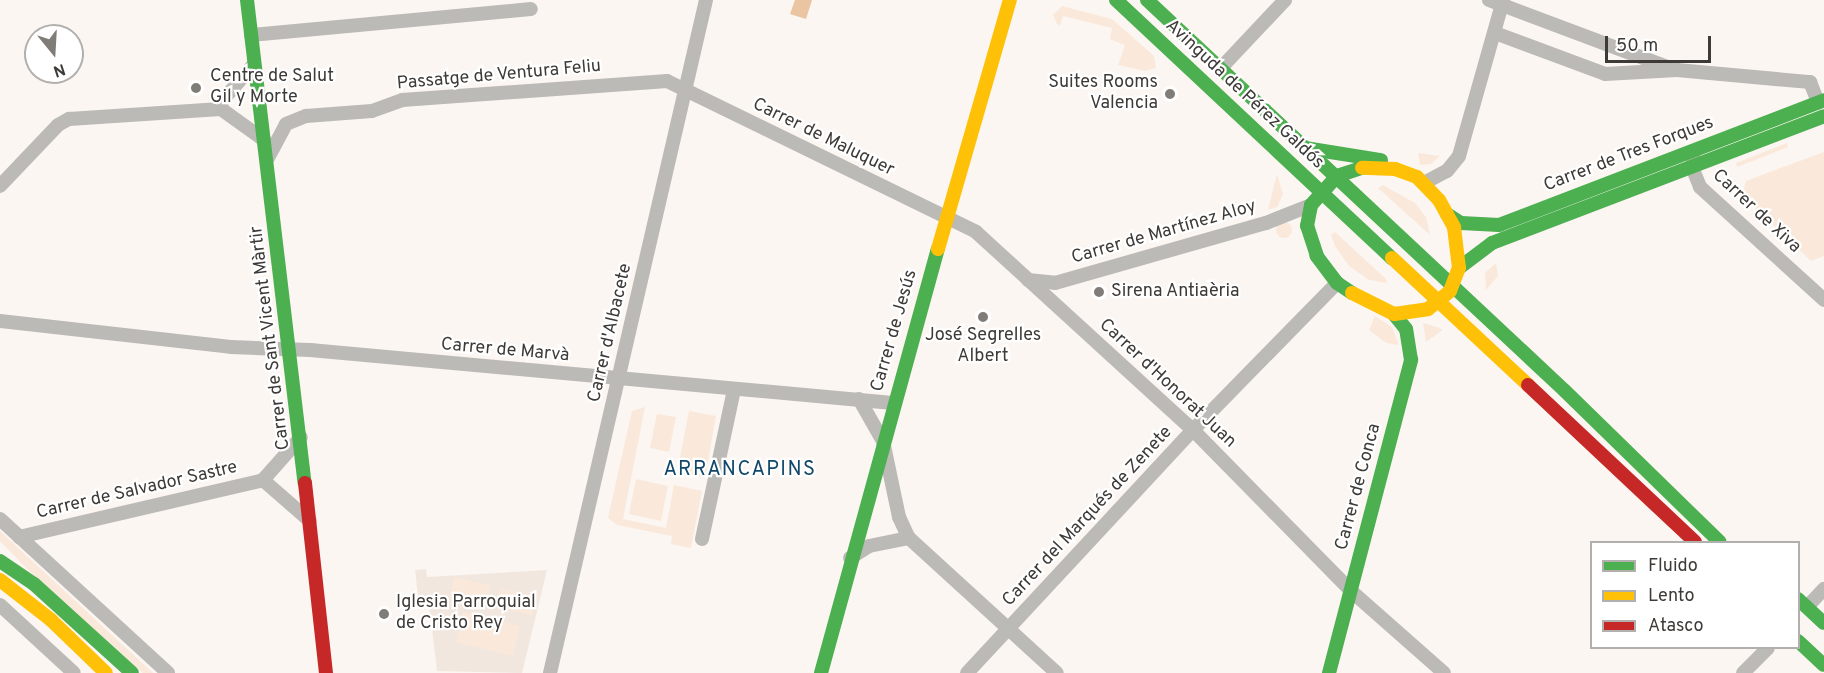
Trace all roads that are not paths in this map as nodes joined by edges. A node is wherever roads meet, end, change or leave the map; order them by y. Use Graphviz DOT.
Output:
graph roads {
  1 [pos="247,0"];
  2 [pos="706,0"];
  3 [pos="1010,0"];
  4 [pos="1115,0"];
  5 [pos="1147,0"];
  6 [pos="1285,0"];
  7 [pos="1498,2"];
  8 [pos="531,9"];
  9 [pos="1495,33"];
  10 [pos="251,35"];
  11 [pos="254,63"];
  12 [pos="1220,69"];
  13 [pos="1677,70"];
  14 [pos="683,89"];
  15 [pos="1821,101"];
  16 [pos="221,109"];
  17 [pos="1824,116"];
  18 [pos="264,140"];
  19 [pos="1710,143"];
  20 [pos="1305,148"];
  21 [pos="268,158"];
  22 [pos="1692,167"];
  23 [pos="1408,173"];
  24 [pos="1337,176"];
  25 [pos="1424,183"];
  26 [pos="0,186"];
  27 [pos="1321,192"];
  28 [pos="1311,205"];
  29 [pos="1448,214"];
  30 [pos="947,220"];
  31 [pos="1459,268"];
  32 [pos="1026,279"];
  33 [pos="1337,283"];
  34 [pos="1453,285"];
  35 [pos="1824,300"];
  36 [pos="1439,303"];
  37 [pos="1394,314"];
  38 [pos="0,321"];
  39 [pos="291,349"];
  40 [pos="619,380"];
  41 [pos="734,390"];
  42 [pos="1564,391"];
  43 [pos="859,399"];
  44 [pos="893,403"];
  45 [pos="1548,403"];
  46 [pos="1192,430"];
  47 [pos="301,438"];
  48 [pos="883,441"];
  49 [pos="263,480"];
  50 [pos="0,519"];
  51 [pos="310,521"];
  52 [pos="19,537"];
  53 [pos="909,538"];
  54 [pos="702,539"];
  55 [pos="1693,541"];
  56 [pos="1709,541"];
  57 [pos="1718,541"];
  58 [pos="1735,541"];
  59 [pos="850,558"];
  60 [pos="0,561"];
  61 [pos="0,580"];
  62 [pos="1824,589"];
  63 [pos="1350,590"];
  64 [pos="0,605"];
  65 [pos="1801,607"];
  66 [pos="1824,623"];
  67 [pos="1800,626"];
  68 [pos="1010,628"];
  69 [pos="1824,640"];
  70 [pos="1800,643"];
  71 [pos="1824,648"];
  72 [pos="1767,649"];
  73 [pos="1824,665"];
  74 [pos="74,673"];
  75 [pos="106,673"];
  76 [pos="132,673"];
  77 [pos="168,673"];
  78 [pos="326,673"];
  79 [pos="550,673"];
  80 [pos="821,673"];
  81 [pos="967,673"];
  82 [pos="1057,673"];
  83 [pos="1329,673"];
  84 [pos="1444,673"];
  85 [pos="1743,673"];
  1 -- 10 [label="main road, Carrer de Sant Vicent Màrtir"];
  2 -- 14 [label="street, Carrer d'Albacete"];
  3 -- 30 [label="main road, Carrer de Jesús"];
  4 -- 27 [label="main road, Avinguda de Pérez Galdós"];
  5 -- 12 [label="main road, Avinguda de Pérez Galdós"];
  6 -- 12 [label="street"];
  7 -- 9 [label="street"];
  7 -- 13 [label="street"];
  8 -- 10 [label="street"];
  9 -- 13 [label="street"];
  9 -- 25 [label="street"];
  10 -- 11 [label="main road, Carrer de Sant Vicent Màrtir"];
  11 -- 16 [label="street"];
  11 -- 18 [label="main road, Carrer de Sant Vicent Màrtir"];
  12 -- 20 [label="main road, Avinguda de Pérez Galdós"];
  13 -- 15 [label="street"];
  14 -- 21 [label="street, Passatge de Ventura Feliu"];
  14 -- 30 [label="street, Carrer de Maluquer"];
  14 -- 40 [label="street, Carrer d'Albacete"];
  15 -- 19 [label="main road, Carrer de Tres Forques"];
  16 -- 18 [label="street"];
  16 -- 26 [label="street"];
  17 -- 22 [label="main road, Carrer de Tres Forques"];
  18 -- 21 [label="main road, Carrer de Sant Vicent Màrtir"];
  19 -- 22 [label="street, Carrer de Xiva"];
  19 -- 29 [label="main road, Carrer de Tres Forques"];
  20 -- 23 [label="main road, Avinguda de Pérez Galdós"];
  20 -- 24 [label="main road, Avinguda de Pérez Galdós"];
  21 -- 39 [label="main road, Carrer de Sant Vicent Màrtir"];
  22 -- 31 [label="main road, Carrer de Tres Forques"];
  22 -- 35 [label="street, Carrer de Xiva"];
  23 -- 24 [label="main road, Avinguda de Pérez Galdós"];
  23 -- 25 [label="main road, Avinguda de Pérez Galdós"];
  24 -- 27 [label="main road, Avinguda de Pérez Galdós"];
  24 -- 34 [label="main road, Avinguda de Pérez Galdós"];
  25 -- 29 [label="main road, Avinguda de Pérez Galdós"];
  27 -- 28 [label="main road, Avinguda de Pérez Galdós"];
  27 -- 36 [label="main road, Avinguda de Pérez Galdós"];
  28 -- 32 [label="street, Carrer de Martínez Aloy"];
  28 -- 33 [label="main road"];
  29 -- 31 [label="main road, Avinguda de Pérez Galdós"];
  30 -- 32 [label="street, Carrer d'Honorat Juan"];
  30 -- 44 [label="main road, Carrer de Jesús"];
  31 -- 34 [label="main road, Avinguda de Pérez Galdós"];
  32 -- 46 [label="street, Carrer d'Honorat Juan"];
  33 -- 37 [label="main road"];
  33 -- 46 [label="street, Carrer del Marqués de Zenete"];
  34 -- 36 [label="main road, Avinguda de Pérez Galdós"];
  34 -- 42 [label="main road, Avinguda de Pérez Galdós"];
  36 -- 37 [label="main road"];
  36 -- 45 [label="main road, Avinguda de Pérez Galdós"];
  37 -- 63 [label="main road, Carrer de Conca"];
  38 -- 39 [label="street, Carrer de Marvà"];
  39 -- 40 [label="street, Carrer de Marvà"];
  39 -- 47 [label="main road, Carrer de Sant Vicent Màrtir"];
  40 -- 41 [label="street, Carrer de Marvà"];
  40 -- 79 [label="street, Carrer d'Albacete"];
  41 -- 43 [label="street, Carrer de Marvà"];
  41 -- 54 [label="street"];
  42 -- 57 [label="main road, Avinguda de Pérez Galdós"];
  42 -- 58 [label="main road, Avinguda de Pérez Galdós"];
  43 -- 44 [label="street, Carrer de Marvà"];
  43 -- 48 [label="street"];
  44 -- 48 [label="main road, Carrer de Jesús"];
  45 -- 55 [label="main road, Avinguda de Pérez Galdós"];
  45 -- 56 [label="main road, Avinguda de Pérez Galdós"];
  46 -- 63 [label="street, Carrer d'Honorat Juan"];
  46 -- 68 [label="street, Carrer del Marqués de Zenete"];
  47 -- 49 [label="street, Carrer de Salvador Sastre"];
  47 -- 51 [label="main road, Carrer de Sant Vicent Màrtir"];
  48 -- 53 [label="street"];
  48 -- 59 [label="main road, Carrer de Jesús"];
  49 -- 51 [label="street, Carrer de Salvador Sastre"];
  49 -- 52 [label="street, Carrer de Salvador Sastre"];
  50 -- 52 [label="street"];
  51 -- 78 [label="main road, Carrer de Sant Vicent Màrtir"];
  52 -- 77 [label="street"];
  53 -- 59 [label="street"];
  53 -- 68 [label="street"];
  59 -- 80 [label="main road, Carrer de Jesús"];
  60 -- 76 [label="main road"];
  61 -- 75 [label="main road"];
  62 -- 65 [label="street"];
  63 -- 83 [label="main road, Carrer de Conca"];
  63 -- 84 [label="street, Carrer d'Honorat Juan"];
  64 -- 74 [label="street"];
  65 -- 66 [label="main road"];
  65 -- 69 [label="main road"];
  67 -- 71 [label="main road"];
  68 -- 81 [label="street, Carrer del Marqués de Zenete"];
  68 -- 82 [label="street"];
  70 -- 73 [label="main road"];
  72 -- 85 [label="street"];
}
